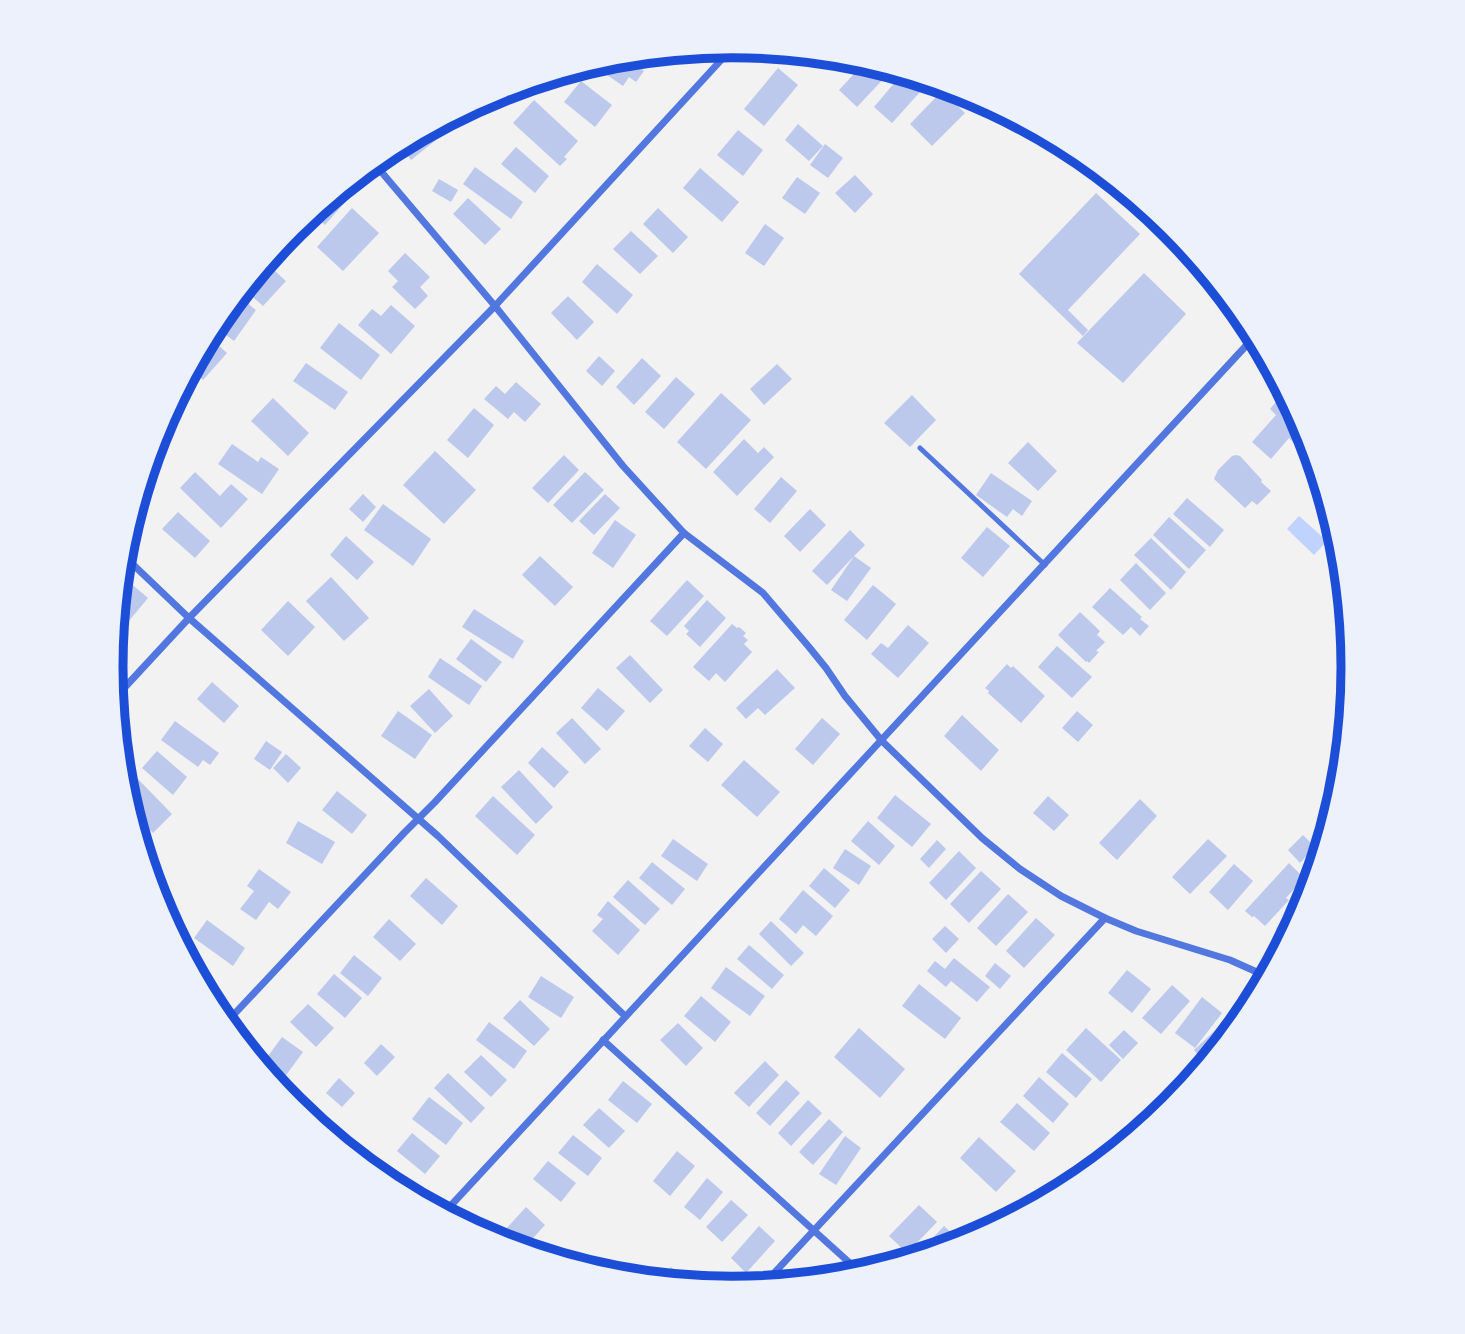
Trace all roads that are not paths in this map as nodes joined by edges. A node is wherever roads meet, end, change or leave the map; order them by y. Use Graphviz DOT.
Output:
graph roads {
  1 [pos="723,58"];
  2 [pos="380,170"];
  3 [pos="495,306"];
  4 [pos="1248,343"];
  5 [pos="920,448"];
  6 [pos="684,533"];
  7 [pos="132,564"];
  8 [pos="1045,565"];
  9 [pos="189,618"];
  10 [pos="124,688"];
  11 [pos="882,741"];
  12 [pos="418,819"];
  13 [pos="1105,918"];
  14 [pos="1259,973"];
  15 [pos="233,1015"];
  16 [pos="624,1016"];
  17 [pos="603,1040"];
  18 [pos="450,1206"];
  19 [pos="814,1231"];
  20 [pos="852,1265"];
  21 [pos="772,1275"];
  1 -- 3 [label="street"];
  2 -- 3 [label="street"];
  3 -- 6 [label="street"];
  3 -- 9 [label="street"];
  4 -- 8 [label="street"];
  5 -- 8 [label="lane"];
  6 -- 11 [label="street"];
  6 -- 12 [label="street"];
  7 -- 9 [label="street"];
  8 -- 11 [label="street"];
  9 -- 10 [label="street"];
  9 -- 12 [label="street"];
  11 -- 13 [label="street"];
  11 -- 16 [label="street"];
  12 -- 15 [label="street"];
  12 -- 16 [label="street"];
  13 -- 14 [label="street"];
  13 -- 19 [label="street"];
  16 -- 17 [label="street"];
  17 -- 18 [label="street"];
  17 -- 19 [label="street"];
  19 -- 20 [label="street"];
  19 -- 21 [label="street"];
}
